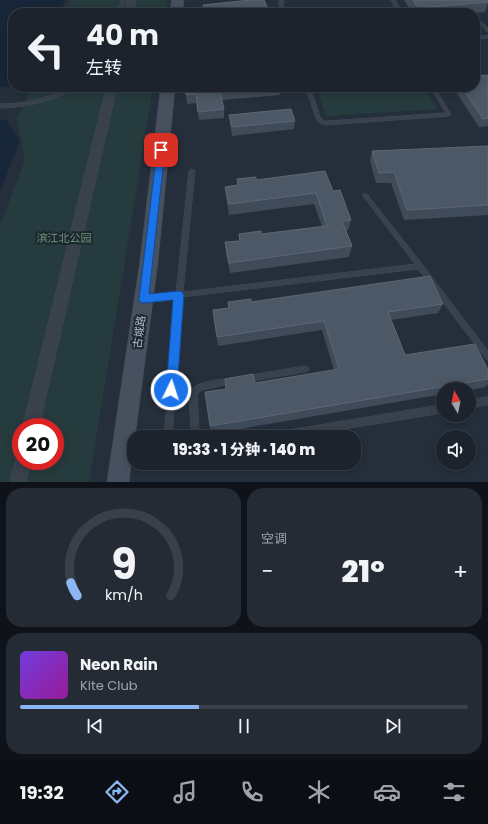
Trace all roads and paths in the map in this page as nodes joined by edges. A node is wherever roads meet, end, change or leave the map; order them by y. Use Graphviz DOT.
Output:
graph roads {
  1 [pos="480,23"];
  2 [pos="488,31"];
  3 [pos="64,92"];
  4 [pos="111,92"];
  5 [pos="167,92"];
  6 [pos="310,92"];
  7 [pos="435,92"];
  8 [pos="0,106"];
  9 [pos="192,171"];
  10 [pos="365,195"];
  11 [pos="420,266"];
  12 [pos="179,295"];
  13 [pos="144,299"];
  14 [pos="488,357"];
  15 [pos="305,369"];
  16 [pos="488,401"];
  17 [pos="476,403"];
  18 [pos="436,410"];
  19 [pos="33,418"];
  20 [pos="169,430"];
  21 [pos="195,430"];
  22 [pos="314,430"];
  23 [pos="21,470"];
  24 [pos="18,482"];
  25 [pos="118,482"];
  1 -- 2 [label="lane"];
  3 -- 8 [label="lane"];
  4 -- 19 [label="street"];
  5 -- 13 [label="street, 古城路"];
  6 -- 7 [label="lane"];
  9 -- 12 [label="lane"];
  10 -- 11 [label="lane"];
  11 -- 12 [label="lane"];
  11 -- 14 [label="lane"];
  12 -- 13 [label="lane"];
  12 -- 20 [label="lane"];
  13 -- 25 [label="street, 古城路"];
  15 -- 21 [label="lane"];
  16 -- 17 [label="lane"];
  18 -- 22 [label="lane"];
  23 -- 24 [label="street"];
}
